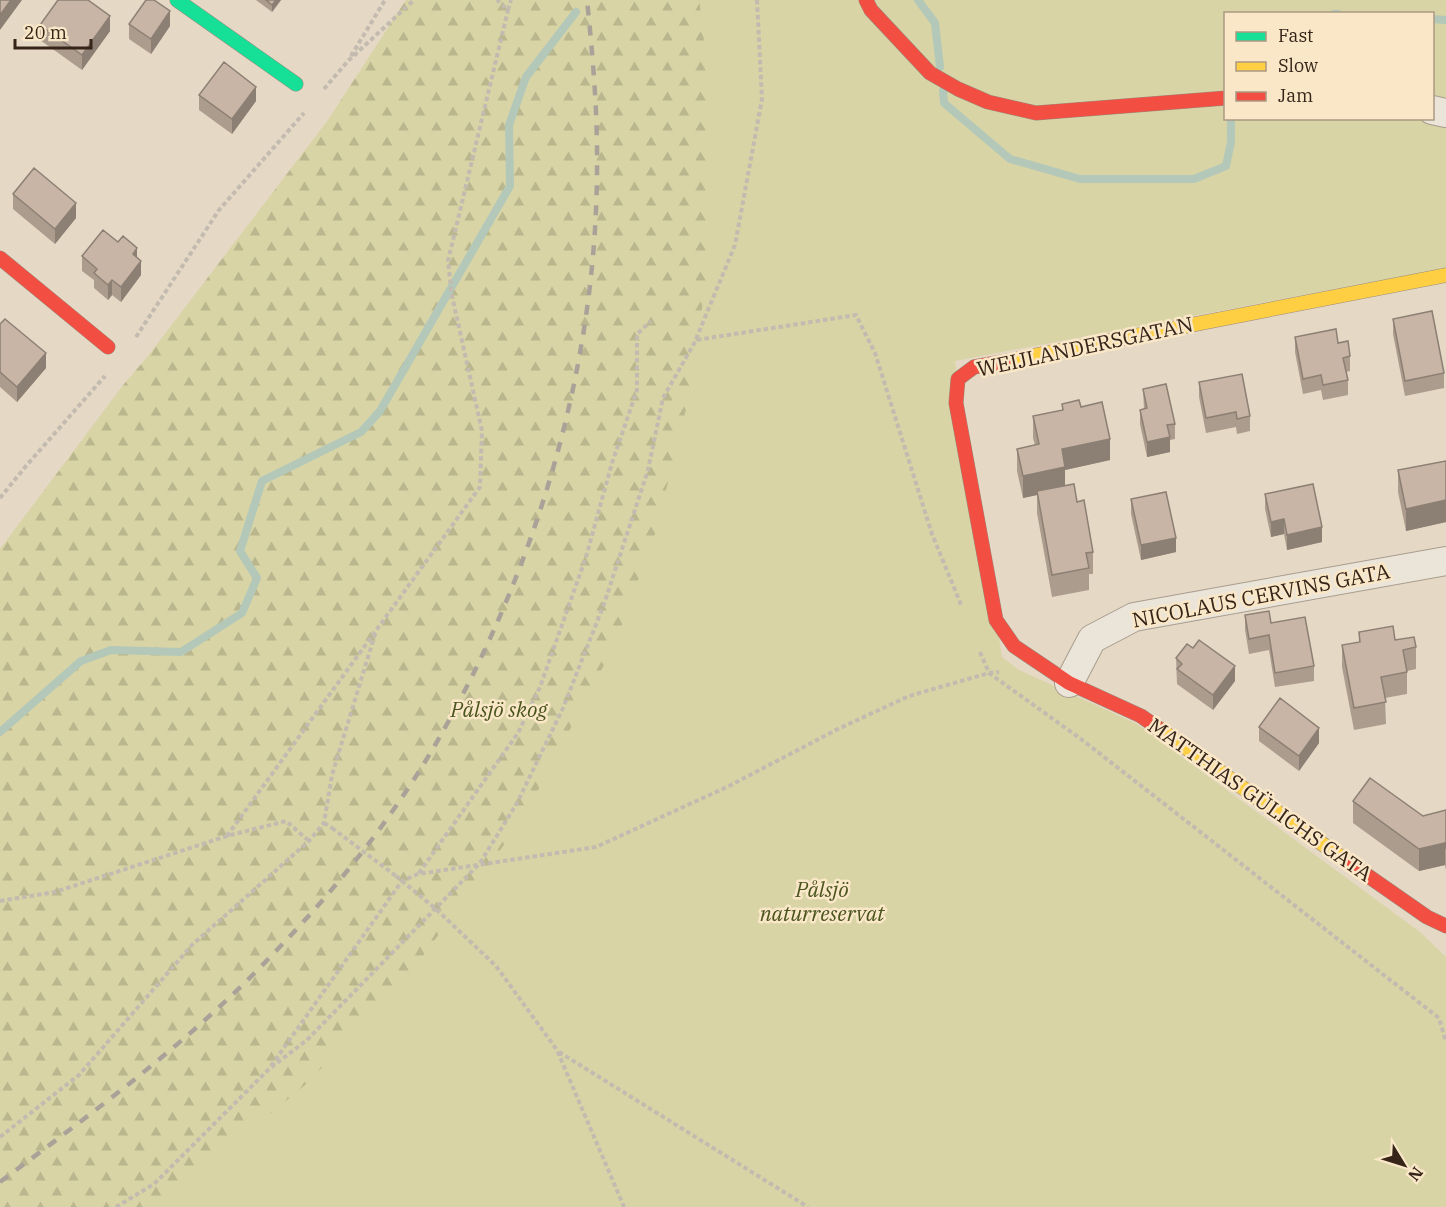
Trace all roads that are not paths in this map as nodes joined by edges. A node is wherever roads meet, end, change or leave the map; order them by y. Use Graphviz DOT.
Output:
graph roads {
  1 [pos="177,0"];
  2 [pos="866,0"];
  3 [pos="296,84"];
  4 [pos="1220,98"];
  5 [pos="0,258"];
  6 [pos="1446,275"];
  7 [pos="108,348"];
  8 [pos="1446,561"];
  9 [pos="1069,683"];
  10 [pos="1446,926"];
  1 -- 3 [label="street"];
  2 -- 4 [label="street"];
  5 -- 7 [label="street"];
  6 -- 9 [label="street, WEIJLANDERSGATAN"];
  8 -- 9 [label="street, NICOLAUS CERVINS GATA"];
  9 -- 10 [label="street, MATTHIAS GÜLICHS GATA"];
}
